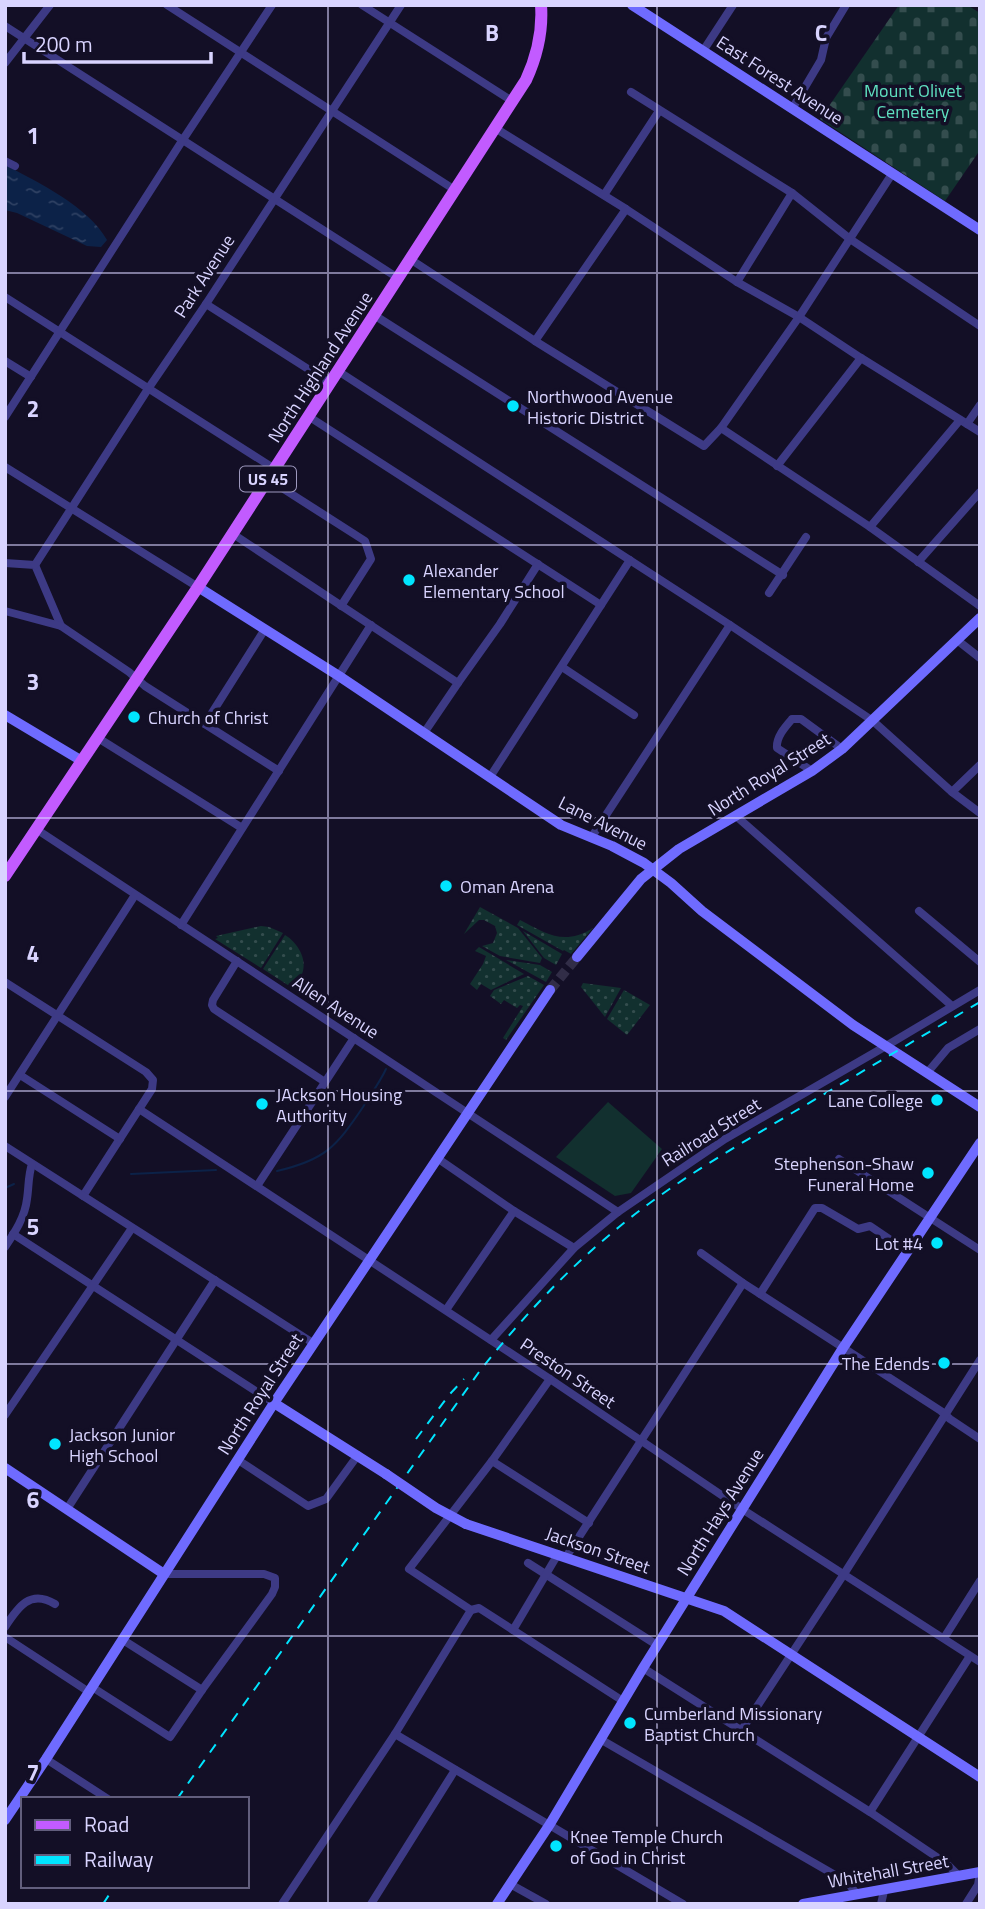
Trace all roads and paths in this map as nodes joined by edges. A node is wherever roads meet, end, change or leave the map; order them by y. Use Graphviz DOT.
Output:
graph roads {
  1 [pos="50,5"];
  2 [pos="167,5"];
  3 [pos="272,5"];
  4 [pos="362,5"];
  5 [pos="401,5"];
  6 [pos="541,5"];
  7 [pos="632,5"];
  8 [pos="733,5"];
  9 [pos="846,5"];
  10 [pos="389,23"];
  11 [pos="5,26"];
  12 [pos="24,38"];
  13 [pos="703,51"];
  14 [pos="241,53"];
  15 [pos="5,63"];
  16 [pos="631,92"];
  17 [pos="512,102"];
  18 [pos="792,109"];
  19 [pos="333,111"];
  20 [pos="659,111"];
  21 [pos="495,128"];
  22 [pos="182,141"];
  23 [pos="5,161"];
  24 [pos="15,166"];
  25 [pos="892,174"];
  26 [pos="455,190"];
  27 [pos="792,193"];
  28 [pos="604,195"];
  29 [pos="273,199"];
  30 [pos="626,209"];
  31 [pos="980,230"];
  32 [pos="850,239"];
  33 [pos="410,259"];
  34 [pos="398,278"];
  35 [pos="737,282"];
  36 [pos="5,297"];
  37 [pos="206,304"];
  38 [pos="374,315"];
  39 [pos="799,317"];
  40 [pos="980,326"];
  41 [pos="59,332"];
  42 [pos="535,341"];
  43 [pos="861,358"];
  44 [pos="5,361"];
  45 [pos="338,371"];
  46 [pos="31,377"];
  47 [pos="330,383"];
  48 [pos="148,389"];
  49 [pos="980,405"];
  50 [pos="5,416"];
  51 [pos="309,416"];
  52 [pos="964,422"];
  53 [pos="721,428"];
  54 [pos="980,432"];
  55 [pos="777,466"];
  56 [pos="5,467"];
  57 [pos="271,474"];
  58 [pos="980,492"];
  59 [pos="71,509"];
  60 [pos="870,527"];
  61 [pos="233,534"];
  62 [pos="806,537"];
  63 [pos="630,560"];
  64 [pos="918,562"];
  65 [pos="5,563"];
  66 [pos="538,564"];
  67 [pos="35,565"];
  68 [pos="783,575"];
  69 [pos="198,587"];
  70 [pos="769,593"];
  71 [pos="601,605"];
  72 [pos="341,606"];
  73 [pos="980,606"];
  74 [pos="5,611"];
  75 [pos="980,618"];
  76 [pos="371,625"];
  77 [pos="730,625"];
  78 [pos="61,626"];
  79 [pos="265,629"];
  80 [pos="957,640"];
  81 [pos="980,658"];
  82 [pos="562,667"];
  83 [pos="340,676"];
  84 [pos="137,679"];
  85 [pos="458,683"];
  86 [pos="5,715"];
  87 [pos="634,715"];
  88 [pos="873,721"];
  89 [pos="205,724"];
  90 [pos="424,733"];
  91 [pos="97,738"];
  92 [pos="842,749"];
  93 [pos="82,761"];
  94 [pos="980,765"];
  95 [pos="279,771"];
  96 [pos="812,771"];
  97 [pos="490,777"];
  98 [pos="952,792"];
  99 [pos="980,813"];
  100 [pos="736,816"];
  101 [pos="242,828"];
  102 [pos="36,829"];
  103 [pos="592,838"];
  104 [pos="653,869"];
  105 [pos="5,876"];
  106 [pos="135,895"];
  107 [pos="919,911"];
  108 [pos="181,925"];
  109 [pos="577,957"];
  110 [pos="237,961"];
  111 [pos="980,962"];
  112 [pos="5,982"];
  113 [pos="550,990"];
  114 [pos="980,990"];
  115 [pos="952,1006"];
  116 [pos="58,1015"];
  117 [pos="980,1029"];
  118 [pos="354,1038"];
  119 [pos="886,1046"];
  120 [pos="927,1073"];
  121 [pos="20,1074"];
  122 [pos="325,1082"];
  123 [pos="5,1097"];
  124 [pos="980,1107"];
  125 [pos="139,1109"];
  126 [pos="467,1112"];
  127 [pos="120,1139"];
  128 [pos="980,1143"];
  129 [pos="5,1146"];
  130 [pos="437,1158"];
  131 [pos="838,1159"];
  132 [pos="32,1164"];
  133 [pos="257,1186"];
  134 [pos="83,1196"];
  135 [pos="514,1211"];
  136 [pos="618,1212"];
  137 [pos="929,1218"];
  138 [pos="132,1228"];
  139 [pos="13,1234"];
  140 [pos="5,1247"];
  141 [pos="574,1248"];
  142 [pos="980,1250"];
  143 [pos="907,1251"];
  144 [pos="701,1253"];
  145 [pos="369,1260"];
  146 [pos="215,1280"];
  147 [pos="743,1283"];
  148 [pos="93,1286"];
  149 [pos="760,1294"];
  150 [pos="446,1310"];
  151 [pos="176,1339"];
  152 [pos="491,1340"];
  153 [pos="313,1343"];
  154 [pos="843,1348"];
  155 [pos="980,1361"];
  156 [pos="550,1379"];
  157 [pos="274,1403"];
  158 [pos="5,1415"];
  159 [pos="945,1415"];
  160 [pos="980,1438"];
  161 [pos="642,1442"];
  162 [pos="358,1455"];
  163 [pos="238,1460"];
  164 [pos="492,1461"];
  165 [pos="5,1468"];
  166 [pos="67,1509"];
  167 [pos="742,1509"];
  168 [pos="589,1524"];
  169 [pos="562,1556"];
  170 [pos="528,1563"];
  171 [pos="164,1574"];
  172 [pos="844,1574"];
  173 [pos="546,1575"];
  174 [pos="980,1581"];
  175 [pos="687,1599"];
  176 [pos="55,1604"];
  177 [pos="471,1610"];
  178 [pos="5,1627"];
  179 [pos="513,1630"];
  180 [pos="5,1637"];
  181 [pos="944,1638"];
  182 [pos="123,1640"];
  183 [pos="657,1646"];
  184 [pos="791,1655"];
  185 [pos="970,1656"];
  186 [pos="980,1662"];
  187 [pos="643,1668"];
  188 [pos="91,1690"];
  189 [pos="202,1690"];
  190 [pos="623,1700"];
  191 [pos="741,1731"];
  192 [pos="395,1734"];
  193 [pos="918,1737"];
  194 [pos="600,1739"];
  195 [pos="46,1759"];
  196 [pos="455,1770"];
  197 [pos="980,1777"];
  198 [pos="105,1797"];
  199 [pos="870,1812"];
  200 [pos="5,1820"];
  201 [pos="550,1824"];
  202 [pos="980,1872"];
  203 [pos="959,1876"];
  204 [pos="510,1884"];
  205 [pos="884,1891"];
  206 [pos="857,1894"];
  207 [pos="282,1904"];
  208 [pos="371,1904"];
  209 [pos="497,1904"];
  210 [pos="546,1904"];
  211 [pos="683,1904"];
  212 [pos="803,1904"];
  213 [pos="881,1904"];
  214 [pos="966,1904"];
  1 -- 12 [label="street"];
  2 -- 14 [label="street"];
  3 -- 14 [label="street"];
  4 -- 10 [label="street"];
  5 -- 10 [label="street, Park Avenue"];
  6 -- 17 [label="main road, North Highland Avenue / US 45"];
  7 -- 13 [label="street, East Forest Avenue"];
  8 -- 13 [label="street"];
  9 -- 18 [label="street"];
  10 -- 17 [label="street"];
  10 -- 19 [label="street, Park Avenue"];
  11 -- 12 [label="street"];
  12 -- 15 [label="street"];
  12 -- 22 [label="street"];
  13 -- 18 [label="street, East Forest Avenue"];
  14 -- 19 [label="street"];
  14 -- 22 [label="street"];
  16 -- 20 [label="street"];
  17 -- 21 [label="main road, North Highland Avenue / US 45"];
  18 -- 25 [label="street, East Forest Avenue"];
  19 -- 26 [label="street"];
  19 -- 29 [label="street, Park Avenue"];
  20 -- 27 [label="street"];
  20 -- 28 [label="street"];
  21 -- 26 [label="main road, North Highland Avenue / US 45"];
  21 -- 28 [label="street"];
  22 -- 29 [label="street"];
  22 -- 41 [label="street"];
  23 -- 24 [label="street"];
  25 -- 31 [label="street, East Forest Avenue"];
  25 -- 32 [label="street"];
  26 -- 33 [label="main road, North Highland Avenue / US 45"];
  27 -- 32 [label="street"];
  27 -- 35 [label="street"];
  28 -- 30 [label="street"];
  29 -- 34 [label="street"];
  29 -- 37 [label="street, Park Avenue"];
  30 -- 35 [label="street"];
  30 -- 42 [label="street"];
  32 -- 39 [label="street"];
  32 -- 40 [label="street"];
  33 -- 34 [label="main road, North Highland Avenue / US 45"];
  33 -- 42 [label="street"];
  34 -- 38 [label="main road, North Highland Avenue / US 45"];
  35 -- 39 [label="street"];
  36 -- 41 [label="street"];
  37 -- 47 [label="street"];
  37 -- 48 [label="street, Park Avenue"];
  38 -- 45 [label="main road, North Highland Avenue / US 45"];
  38 -- 68 [label="street"];
  39 -- 43 [label="street"];
  39 -- 53 [label="street"];
  41 -- 46 [label="street"];
  41 -- 48 [label="street"];
  42 -- 53 [label="street"];
  43 -- 52 [label="street"];
  43 -- 55 [label="street"];
  44 -- 46 [label="street"];
  45 -- 47 [label="main road, North Highland Avenue / US 45"];
  45 -- 63 [label="street"];
  46 -- 50 [label="street"];
  47 -- 51 [label="main road, North Highland Avenue / US 45"];
  48 -- 57 [label="street"];
  48 -- 59 [label="street, Park Avenue"];
  49 -- 52 [label="street"];
  51 -- 57 [label="main road, North Highland Avenue / US 45"];
  51 -- 66 [label="street"];
  52 -- 54 [label="street"];
  52 -- 60 [label="street"];
  53 -- 55 [label="street"];
  55 -- 60 [label="street"];
  56 -- 59 [label="street"];
  57 -- 61 [label="main road, North Highland Avenue / US 45"];
  57 -- 72 [label="street"];
  58 -- 64 [label="street"];
  59 -- 67 [label="street, Park Avenue"];
  59 -- 69 [label="street"];
  60 -- 64 [label="street"];
  61 -- 69 [label="main road, North Highland Avenue / US 45"];
  61 -- 72 [label="street"];
  62 -- 68 [label="street"];
  63 -- 71 [label="street"];
  63 -- 77 [label="street"];
  64 -- 73 [label="street"];
  65 -- 67 [label="street"];
  66 -- 71 [label="street"];
  66 -- 85 [label="street"];
  67 -- 78 [label="street"];
  68 -- 70 [label="street"];
  69 -- 79 [label="street, Lane Avenue"];
  69 -- 84 [label="main road, North Highland Avenue / US 45"];
  71 -- 82 [label="street"];
  72 -- 76 [label="street"];
  74 -- 78 [label="street"];
  75 -- 80 [label="street, North Royal Street"];
  76 -- 83 [label="street"];
  76 -- 85 [label="street"];
  77 -- 88 [label="street"];
  77 -- 103 [label="street"];
  78 -- 84 [label="street"];
  79 -- 83 [label="street, Lane Avenue"];
  79 -- 89 [label="street"];
  80 -- 81 [label="street"];
  80 -- 88 [label="street, North Royal Street"];
  82 -- 87 [label="street"];
  82 -- 97 [label="street"];
  83 -- 90 [label="street, Lane Avenue"];
  83 -- 95 [label="street"];
  84 -- 89 [label="street"];
  84 -- 91 [label="main road, North Highland Avenue / US 45"];
  85 -- 90 [label="street"];
  86 -- 93 [label="street"];
  88 -- 92 [label="street, North Royal Street"];
  88 -- 98 [label="street"];
  89 -- 95 [label="street"];
  90 -- 97 [label="street, Lane Avenue"];
  91 -- 93 [label="main road, North Highland Avenue / US 45"];
  91 -- 101 [label="street"];
  92 -- 96 [label="street, North Royal Street"];
  92 -- 96 [label="street"];
  93 -- 102 [label="main road, North Highland Avenue / US 45"];
  94 -- 98 [label="street"];
  95 -- 101 [label="street"];
  96 -- 100 [label="street, North Royal Street"];
  97 -- 103 [label="street, Lane Avenue"];
  98 -- 99 [label="street"];
  100 -- 104 [label="street, North Royal Street"];
  100 -- 115 [label="street"];
  101 -- 108 [label="street"];
  102 -- 105 [label="main road, North Highland Avenue / US 45"];
  102 -- 106 [label="street, Allen Avenue"];
  103 -- 104 [label="street, Lane Avenue"];
  104 -- 109 [label="street, North Royal Street"];
  104 -- 119 [label="street, Lane Avenue"];
  106 -- 108 [label="street, Allen Avenue"];
  106 -- 116 [label="street"];
  107 -- 111 [label="street"];
  108 -- 110 [label="street, Allen Avenue"];
  110 -- 118 [label="street, Allen Avenue"];
  110 -- 122 [label="street"];
  112 -- 116 [label="street"];
  113 -- 126 [label="street, North Royal Street"];
  114 -- 115 [label="street, Railroad Street"];
  115 -- 119 [label="street, Railroad Street"];
  116 -- 121 [label="street"];
  116 -- 125 [label="street"];
  117 -- 120 [label="street"];
  118 -- 122 [label="street"];
  118 -- 126 [label="street, Allen Avenue"];
  119 -- 120 [label="street, Lane Avenue"];
  119 -- 136 [label="street, Railroad Street"];
  120 -- 124 [label="street, Lane Avenue"];
  121 -- 123 [label="street"];
  121 -- 127 [label="street"];
  122 -- 133 [label="street"];
  125 -- 127 [label="street"];
  125 -- 133 [label="street, Preston Street"];
  126 -- 130 [label="street, North Royal Street"];
  126 -- 136 [label="street, Allen Avenue"];
  127 -- 134 [label="street"];
  128 -- 137 [label="street, North Hays Avenue"];
  129 -- 132 [label="street"];
  130 -- 135 [label="street"];
  130 -- 145 [label="street, North Royal Street"];
  131 -- 137 [label="street"];
  132 -- 134 [label="street"];
  132 -- 139 [label="street"];
  133 -- 145 [label="street, Preston Street"];
  134 -- 138 [label="street"];
  135 -- 141 [label="street"];
  135 -- 150 [label="street"];
  136 -- 141 [label="street, Railroad Street"];
  137 -- 142 [label="street"];
  137 -- 143 [label="street, North Hays Avenue"];
  138 -- 146 [label="street"];
  138 -- 148 [label="street"];
  139 -- 140 [label="street"];
  139 -- 148 [label="street"];
  141 -- 152 [label="street, Railroad Street"];
  143 -- 149 [label="street"];
  143 -- 154 [label="street, North Hays Avenue"];
  144 -- 147 [label="street"];
  145 -- 150 [label="street, Preston Street"];
  145 -- 153 [label="street, North Royal Street"];
  146 -- 151 [label="street"];
  146 -- 153 [label="street"];
  147 -- 149 [label="street"];
  147 -- 161 [label="street"];
  148 -- 151 [label="street"];
  148 -- 158 [label="street"];
  149 -- 154 [label="street"];
  150 -- 152 [label="street, Preston Street"];
  151 -- 157 [label="street"];
  151 -- 166 [label="street"];
  152 -- 156 [label="street, Preston Street"];
  153 -- 157 [label="street, North Royal Street"];
  154 -- 159 [label="street"];
  154 -- 167 [label="street, North Hays Avenue"];
  155 -- 159 [label="street"];
  156 -- 161 [label="street, Preston Street"];
  156 -- 164 [label="street"];
  157 -- 162 [label="street, Jackson Street"];
  157 -- 163 [label="street, North Royal Street"];
  159 -- 160 [label="street"];
  159 -- 172 [label="street"];
  161 -- 167 [label="street, Preston Street"];
  161 -- 168 [label="street"];
  162 -- 163 [label="street"];
  162 -- 169 [label="street, Jackson Street, bridge"];
  163 -- 171 [label="street, North Royal Street"];
  164 -- 168 [label="street"];
  164 -- 177 [label="street"];
  165 -- 166 [label="street"];
  166 -- 171 [label="street"];
  167 -- 172 [label="street, Preston Street"];
  167 -- 175 [label="street, North Hays Avenue"];
  168 -- 169 [label="street"];
  169 -- 173 [label="street"];
  169 -- 175 [label="street, Jackson Street"];
  170 -- 173 [label="street"];
  171 -- 182 [label="street, North Royal Street"];
  171 -- 189 [label="street"];
  172 -- 181 [label="street, Preston Street"];
  172 -- 184 [label="street"];
  173 -- 179 [label="street"];
  173 -- 183 [label="street"];
  174 -- 181 [label="street"];
  175 -- 183 [label="street, North Hays Avenue"];
  175 -- 184 [label="street, Jackson Street"];
  176 -- 178 [label="street"];
  177 -- 179 [label="street"];
  177 -- 192 [label="street"];
  179 -- 190 [label="street"];
  180 -- 188 [label="street"];
  181 -- 185 [label="street, Preston Street"];
  182 -- 188 [label="street, North Royal Street"];
  182 -- 189 [label="street"];
  183 -- 187 [label="street, North Hays Avenue"];
  184 -- 191 [label="street"];
  184 -- 193 [label="street, Jackson Street"];
  185 -- 186 [label="street, Preston Street"];
  185 -- 193 [label="street"];
  187 -- 190 [label="street, North Hays Avenue"];
  187 -- 191 [label="street"];
  188 -- 189 [label="street"];
  188 -- 195 [label="street, North Royal Street"];
  190 -- 194 [label="street, North Hays Avenue"];
  191 -- 199 [label="street"];
  192 -- 196 [label="street"];
  192 -- 207 [label="street"];
  193 -- 197 [label="street, Jackson Street"];
  193 -- 199 [label="street"];
  194 -- 201 [label="street, North Hays Avenue"];
  194 -- 206 [label="street"];
  195 -- 198 [label="street"];
  195 -- 200 [label="street, North Royal Street"];
  196 -- 201 [label="street"];
  196 -- 208 [label="street"];
  199 -- 203 [label="street"];
  201 -- 204 [label="street, North Hays Avenue"];
  201 -- 211 [label="street"];
  202 -- 203 [label="street, Whitehall Street"];
  202 -- 214 [label="street"];
  203 -- 205 [label="street, Whitehall Street"];
  204 -- 209 [label="street, North Hays Avenue"];
  204 -- 210 [label="street"];
  205 -- 206 [label="street, Whitehall Street"];
  205 -- 213 [label="street"];
  206 -- 212 [label="street, Whitehall Street"];
}
